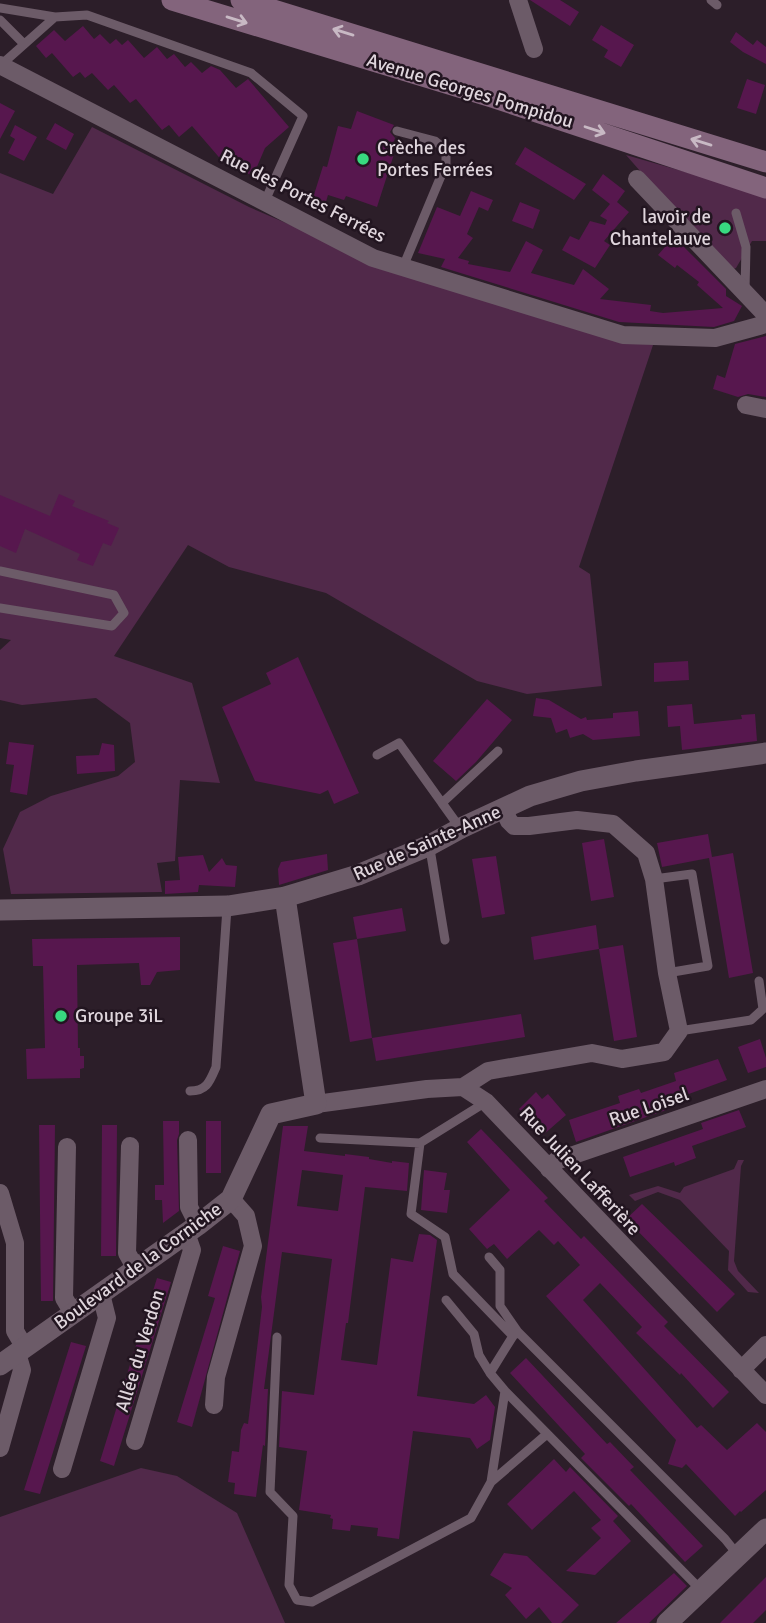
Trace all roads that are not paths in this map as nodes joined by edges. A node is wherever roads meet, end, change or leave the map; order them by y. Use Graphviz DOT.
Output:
graph roads {
  1 [pos="172,0"];
  2 [pos="241,0"];
  3 [pos="518,0"];
  4 [pos="0,8"];
  5 [pos="55,16"];
  6 [pos="0,20"];
  7 [pos="24,44"];
  8 [pos="534,49"];
  9 [pos="1,65"];
  10 [pos="397,131"];
  11 [pos="766,162"];
  12 [pos="637,179"];
  13 [pos="766,188"];
  14 [pos="265,201"];
  15 [pos="736,213"];
  16 [pos="403,267"];
  17 [pos="744,293"];
  18 [pos="766,316"];
  19 [pos="766,324"];
  20 [pos="746,405"];
  21 [pos="766,409"];
  22 [pos="0,571"];
  23 [pos="0,608"];
  24 [pos="498,751"];
  25 [pos="766,753"];
  26 [pos="377,755"];
  27 [pos="442,803"];
  28 [pos="503,808"];
  29 [pos="461,828"];
  30 [pos="428,846"];
  31 [pos="654,879"];
  32 [pos="285,897"];
  33 [pos="228,906"];
  34 [pos="0,910"];
  35 [pos="445,940"];
  36 [pos="667,973"];
  37 [pos="759,981"];
  38 [pos="679,1031"];
  39 [pos="463,1087"];
  40 [pos="766,1089"];
  41 [pos="190,1091"];
  42 [pos="486,1102"];
  43 [pos="316,1104"];
  44 [pos="320,1138"];
  45 [pos="188,1140"];
  46 [pos="420,1143"];
  47 [pos="130,1146"];
  48 [pos="67,1147"];
  49 [pos="549,1169"];
  50 [pos="0,1193"];
  51 [pos="231,1199"];
  52 [pos="192,1229"];
  53 [pos="489,1257"];
  54 [pos="136,1269"];
  55 [pos="101,1294"];
  56 [pos="446,1300"];
  57 [pos="73,1313"];
  58 [pos="516,1334"];
  59 [pos="277,1337"];
  60 [pos="766,1345"];
  61 [pos="14,1355"];
  62 [pos="741,1370"];
  63 [pos="491,1373"];
  64 [pos="505,1391"];
  65 [pos="766,1395"];
  66 [pos="214,1405"];
  67 [pos="547,1434"];
  68 [pos="135,1441"];
  69 [pos="0,1448"];
  70 [pos="62,1469"];
  71 [pos="491,1482"];
  72 [pos="766,1529"];
  73 [pos="738,1555"];
  74 [pos="702,1591"];
  75 [pos="667,1623"];
  1 -- 13 [label="main road, Avenue Georges Pompidou, one-way"];
  11 -- 2 [label="main road, Avenue Georges Pompidou, one-way"];
  3 -- 8 [label="street"];
  4 -- 5 [label="lane"];
  5 -- 7 [label="lane"];
  5 -- 14 [label="lane"];
  6 -- 7 [label="lane"];
  7 -- 9 [label="lane"];
  9 -- 14 [label="street, Rue des Portes Ferrées"];
  10 -- 16 [label="lane"];
  12 -- 17 [label="street"];
  14 -- 16 [label="street, Rue des Portes Ferrées"];
  15 -- 17 [label="lane"];
  16 -- 19 [label="street, Rue des Portes Ferrées"];
  17 -- 18 [label="street"];
  20 -- 21 [label="street"];
  22 -- 23 [label="lane"];
  24 -- 27 [label="lane"];
  25 -- 28 [label="street, Rue de Sainte-Anne"];
  26 -- 27 [label="lane"];
  27 -- 29 [label="lane"];
  28 -- 29 [label="street, Rue de Sainte-Anne"];
  28 -- 31 [label="street"];
  29 -- 30 [label="street, Rue de Sainte-Anne"];
  30 -- 32 [label="street, Rue de Sainte-Anne"];
  30 -- 35 [label="lane"];
  31 -- 36 [label="street"];
  31 -- 36 [label="lane"];
  32 -- 33 [label="street, Rue de Sainte-Anne"];
  32 -- 43 [label="street"];
  33 -- 34 [label="street, Rue de Sainte-Anne"];
  33 -- 41 [label="lane"];
  36 -- 38 [label="street"];
  37 -- 38 [label="lane"];
  38 -- 39 [label="street"];
  39 -- 42 [label="street, Rue Julien Lafferière"];
  39 -- 43 [label="street"];
  40 -- 49 [label="street, Rue Loisel"];
  42 -- 46 [label="lane"];
  42 -- 49 [label="street, Rue Julien Lafferière"];
  43 -- 51 [label="street, Boulevard de la Corniche"];
  44 -- 46 [label="lane"];
  45 -- 52 [label="street, Allée du Verdon"];
  46 -- 58 [label="lane"];
  47 -- 54 [label="street"];
  48 -- 57 [label="street"];
  49 -- 62 [label="street, Rue Julien Lafferière"];
  50 -- 61 [label="street"];
  51 -- 52 [label="street, Boulevard de la Corniche"];
  51 -- 66 [label="street"];
  52 -- 54 [label="street, Boulevard de la Corniche"];
  52 -- 68 [label="street, Allée du Verdon"];
  53 -- 58 [label="lane"];
  54 -- 55 [label="street, Boulevard de la Corniche"];
  55 -- 57 [label="street, Boulevard de la Corniche"];
  55 -- 70 [label="street"];
  56 -- 63 [label="lane"];
  57 -- 61 [label="street, Boulevard de la Corniche"];
  58 -- 63 [label="lane"];
  58 -- 73 [label="lane"];
  59 -- 71 [label="lane"];
  60 -- 62 [label="street"];
  61 -- 69 [label="street"];
  62 -- 65 [label="street, Rue Julien Lafferière"];
  63 -- 64 [label="lane"];
  64 -- 67 [label="lane"];
  64 -- 71 [label="lane"];
  67 -- 71 [label="lane"];
  67 -- 74 [label="lane"];
  72 -- 73 [label="street"];
  73 -- 74 [label="street"];
  74 -- 75 [label="street"];
}
